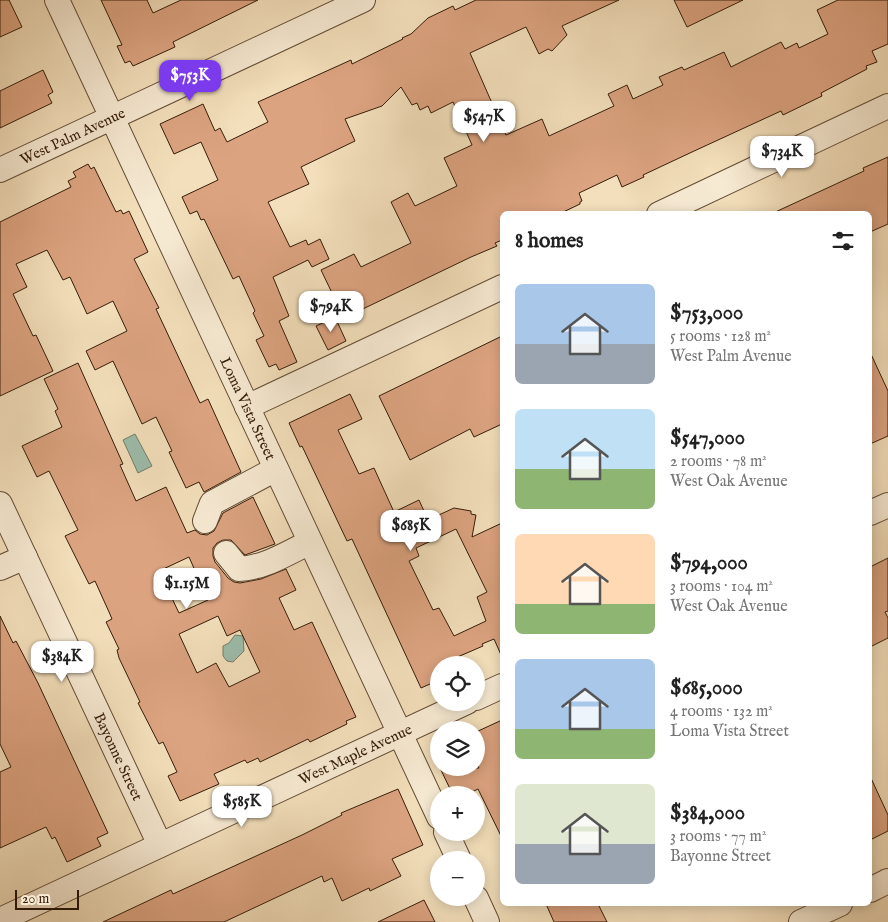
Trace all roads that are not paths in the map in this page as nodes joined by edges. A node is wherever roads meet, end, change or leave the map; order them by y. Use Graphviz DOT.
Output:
graph roads {
  1 [pos="57,0"];
  2 [pos="363,0"];
  3 [pos="888,106"];
  4 [pos="112,117"];
  5 [pos="0,170"];
  6 [pos="665,211"];
  7 [pos="500,288"];
  8 [pos="247,407"];
  9 [pos="276,469"];
  10 [pos="0,504"];
  11 [pos="888,505"];
  12 [pos="872,513"];
  13 [pos="205,521"];
  14 [pos="310,542"];
  15 [pos="226,553"];
  16 [pos="24,556"];
  17 [pos="0,568"];
  18 [pos="500,687"];
  19 [pos="485,694"];
  20 [pos="448,711"];
  21 [pos="400,734"];
  22 [pos="430,798"];
  23 [pos="160,845"];
  24 [pos="888,882"];
  25 [pos="872,889"];
  26 [pos="480,906"];
  27 [pos="836,906"];
  28 [pos="0,920"];
  29 [pos="487,922"];
  30 [pos="802,922"];
  1 -- 4 [label="street, Loma Vista Street"];
  2 -- 4 [label="street, West Palm Avenue"];
  3 -- 6 [label="street"];
  4 -- 5 [label="street, West Palm Avenue"];
  4 -- 8 [label="street, Loma Vista Street"];
  7 -- 8 [label="street"];
  8 -- 9 [label="street, Loma Vista Street"];
  9 -- 13 [label="street"];
  9 -- 14 [label="street, Loma Vista Street"];
  10 -- 16 [label="street, Bayonne Street"];
  11 -- 12 [label="street"];
  14 -- 15 [label="street"];
  14 -- 21 [label="street, Loma Vista Street"];
  16 -- 17 [label="street"];
  16 -- 23 [label="street, Bayonne Street"];
  18 -- 19 [label="street"];
  20 -- 21 [label="street, West Maple Avenue"];
  21 -- 22 [label="street, Loma Vista Street"];
  21 -- 23 [label="street, West Maple Avenue"];
  23 -- 28 [label="street, West Maple Avenue"];
  24 -- 25 [label="street"];
  26 -- 29 [label="street"];
  27 -- 30 [label="street"];
}
